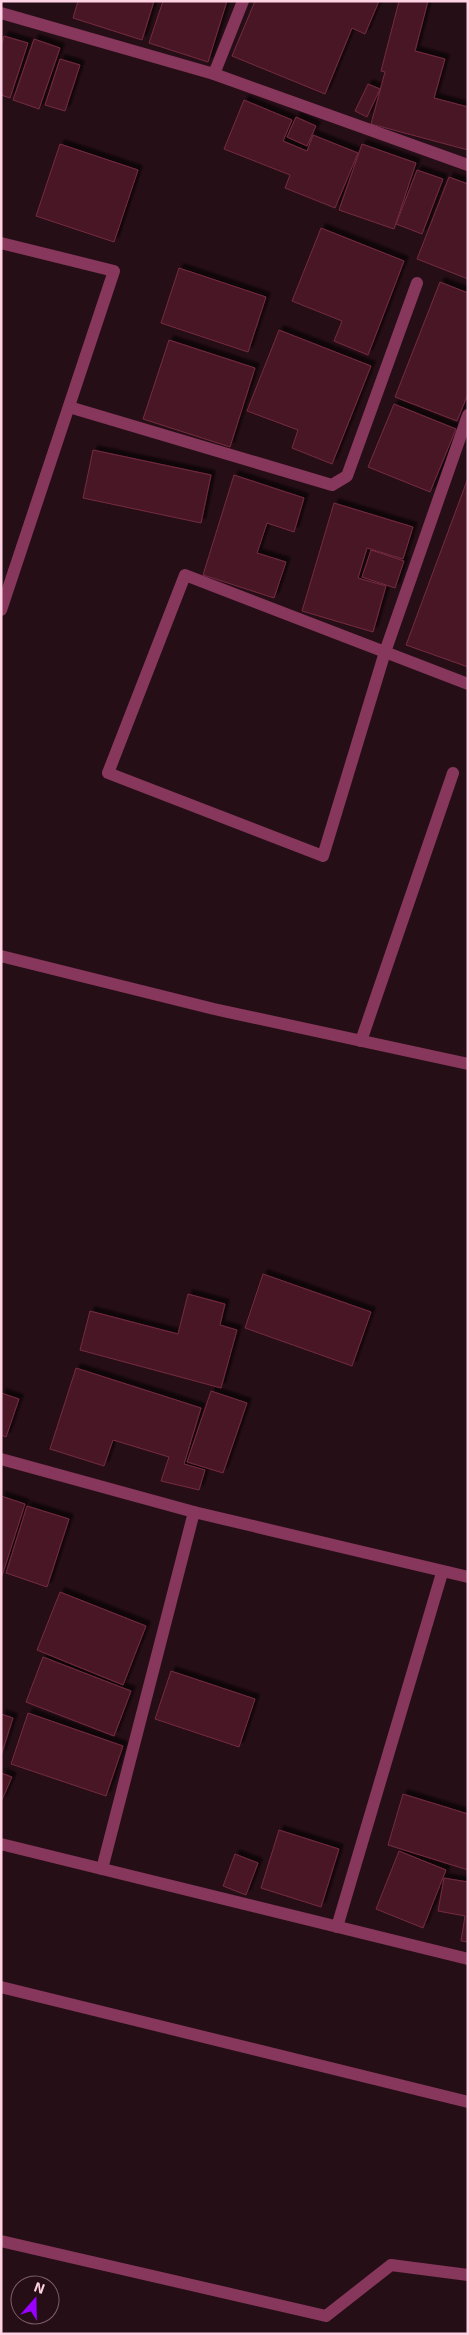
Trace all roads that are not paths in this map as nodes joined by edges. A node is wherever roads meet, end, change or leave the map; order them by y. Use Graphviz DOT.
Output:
graph roads {
  1 [pos="243,1"];
  2 [pos="1,13"];
  3 [pos="214,74"];
  4 [pos="468,165"];
  5 [pos="1,243"];
  6 [pos="416,283"];
  7 [pos="69,407"];
  8 [pos="468,415"];
  9 [pos="1,610"];
  10 [pos="385,652"];
  11 [pos="468,684"];
  12 [pos="454,773"];
  13 [pos="1,956"];
  14 [pos="361,1041"];
  15 [pos="468,1064"];
  16 [pos="1,1459"];
  17 [pos="194,1512"];
  18 [pos="442,1573"];
  19 [pos="468,1577"];
  20 [pos="1,1844"];
  21 [pos="102,1869"];
  22 [pos="337,1927"];
  23 [pos="468,1959"];
  24 [pos="1,1987"];
  25 [pos="468,2102"];
  26 [pos="1,2241"];
  27 [pos="468,2275"];
  1 -- 3 [label="street"];
  2 -- 3 [label="street"];
  3 -- 4 [label="street"];
  5 -- 7 [label="street"];
  6 -- 7 [label="street"];
  7 -- 9 [label="street"];
  8 -- 10 [label="street"];
  10 -- 10 [label="street"];
  10 -- 11 [label="street"];
  12 -- 14 [label="street"];
  13 -- 14 [label="street"];
  14 -- 15 [label="street"];
  16 -- 17 [label="street"];
  17 -- 18 [label="street"];
  17 -- 21 [label="street"];
  18 -- 19 [label="street"];
  18 -- 22 [label="street"];
  20 -- 21 [label="street"];
  21 -- 22 [label="street"];
  22 -- 23 [label="street"];
  24 -- 25 [label="street"];
  26 -- 27 [label="street"];
}
